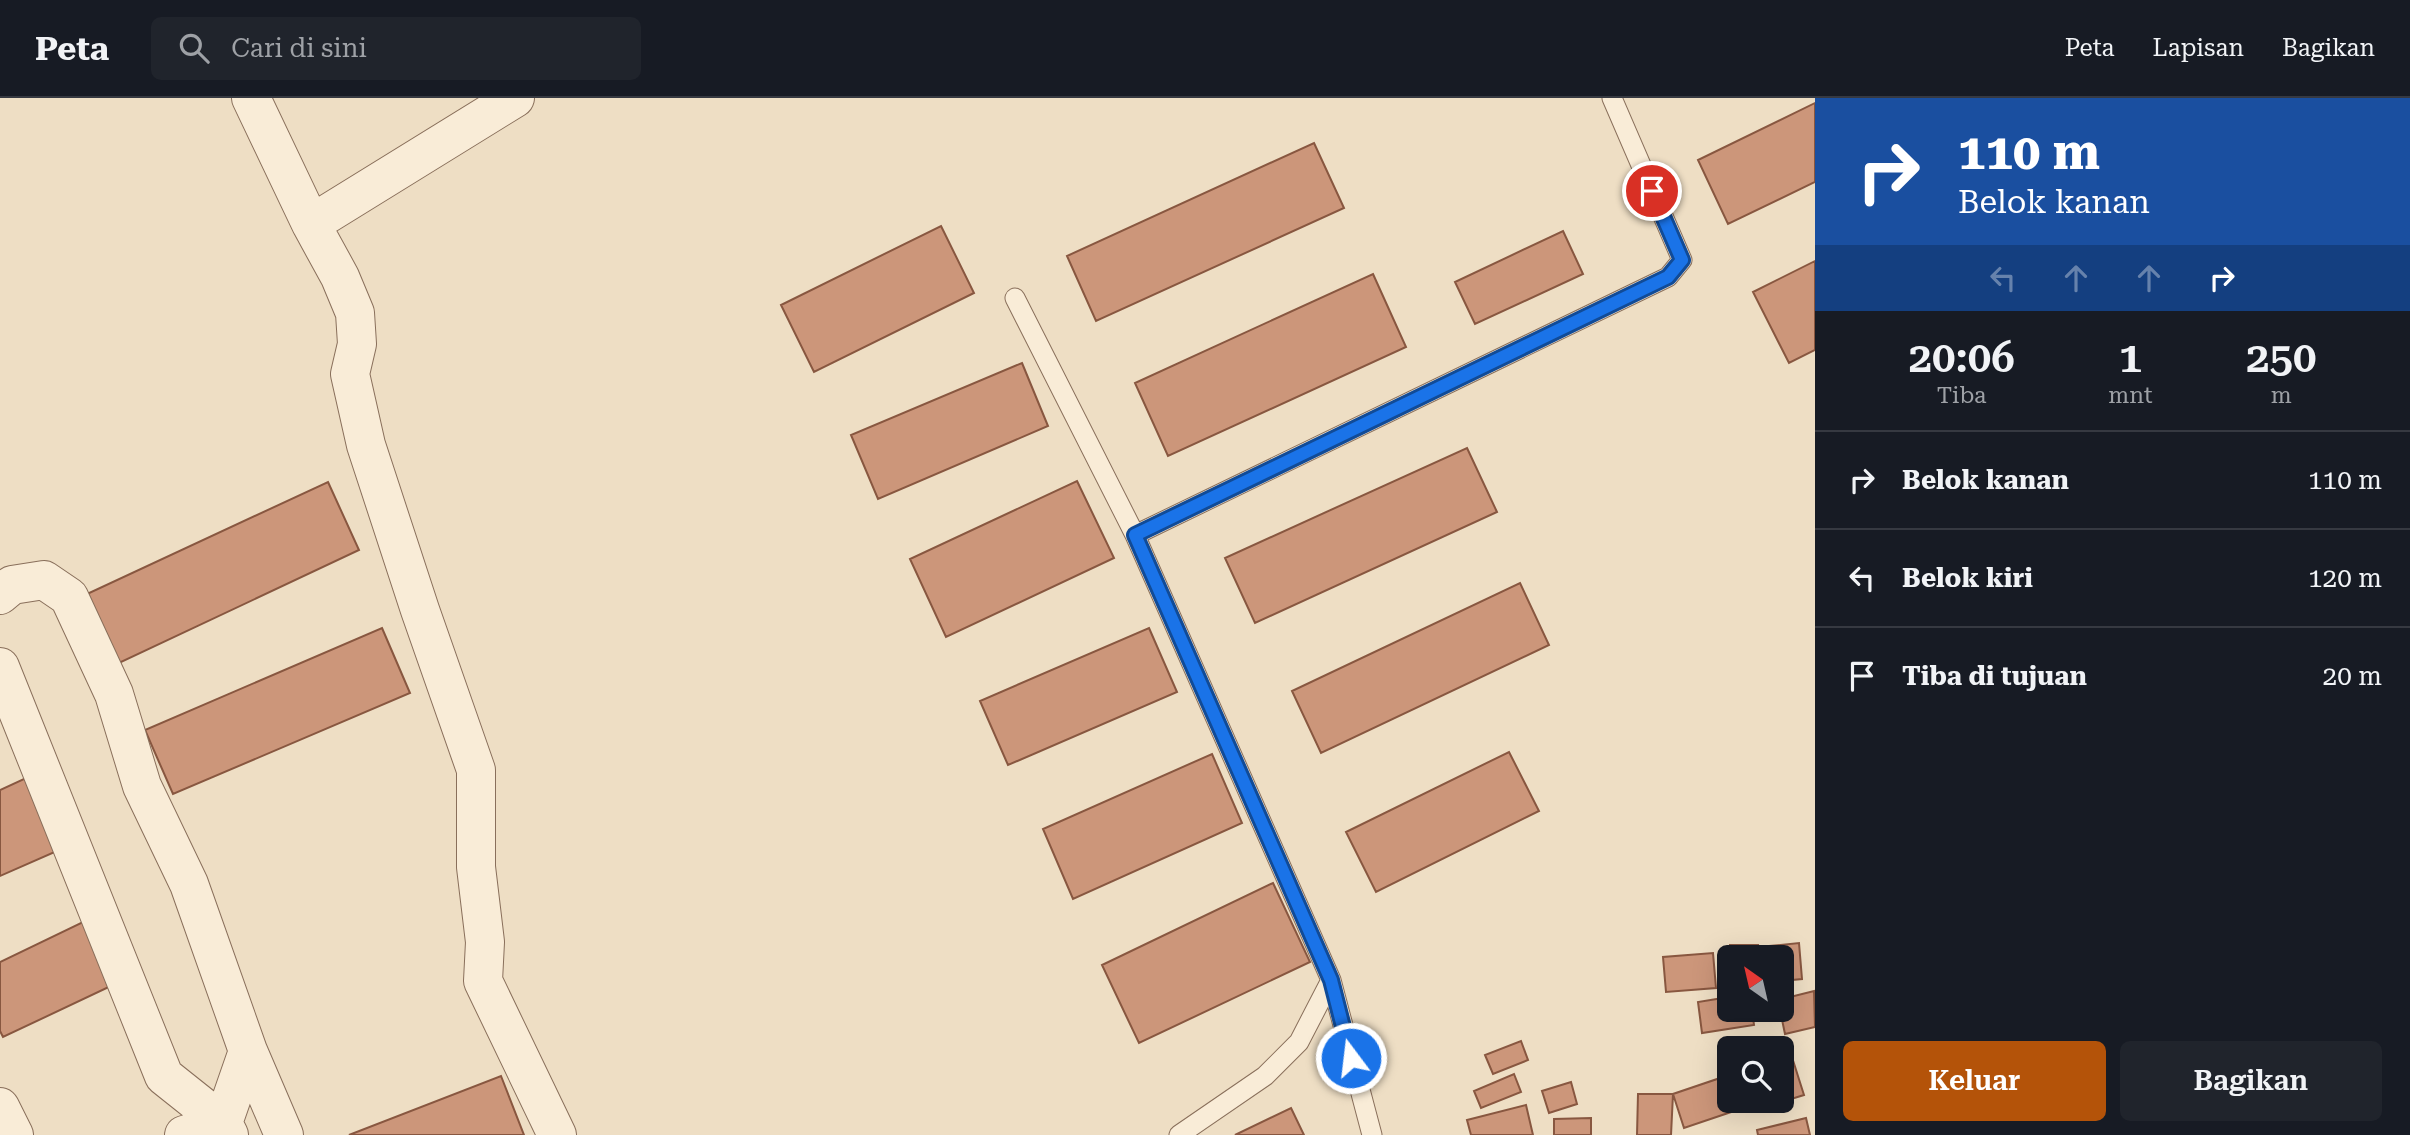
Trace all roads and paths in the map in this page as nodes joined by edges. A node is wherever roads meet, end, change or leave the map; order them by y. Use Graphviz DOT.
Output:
graph roads {
  1 [pos="251,98"];
  2 [pos="515,98"];
  3 [pos="1612,98"];
  4 [pos="311,224"];
  5 [pos="1015,298"];
  6 [pos="1135,535"];
  7 [pos="0,595"];
  8 [pos="0,667"];
  9 [pos="1331,980"];
  10 [pos="248,1051"];
  11 [pos="0,1107"];
  12 [pos="226,1129"];
  13 [pos="14,1135"];
  14 [pos="184,1135"];
  15 [pos="284,1135"];
  16 [pos="557,1135"];
  17 [pos="1178,1135"];
  18 [pos="1372,1135"];
  1 -- 4 [label="street"];
  2 -- 4 [label="street"];
  3 -- 6 [label="lane"];
  4 -- 16 [label="street"];
  5 -- 6 [label="lane"];
  6 -- 9 [label="lane"];
  7 -- 10 [label="street"];
  8 -- 12 [label="street"];
  9 -- 17 [label="lane"];
  9 -- 18 [label="lane"];
  10 -- 12 [label="street"];
  10 -- 15 [label="street"];
  11 -- 13 [label="street"];
  12 -- 14 [label="street"];
}
